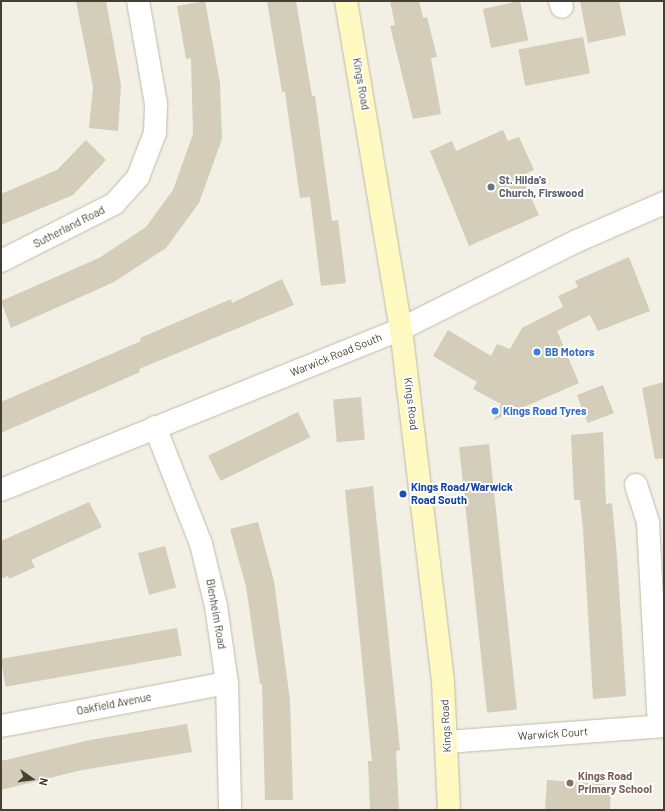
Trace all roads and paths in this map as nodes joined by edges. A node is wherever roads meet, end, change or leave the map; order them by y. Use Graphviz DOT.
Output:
graph roads {
  1 [pos="138,1"];
  2 [pos="346,1"];
  3 [pos="664,203"];
  4 [pos="1,260"];
  5 [pos="401,329"];
  6 [pos="155,427"];
  7 [pos="636,485"];
  8 [pos="1,490"];
  9 [pos="656,522"];
  10 [pos="227,683"];
  11 [pos="1,726"];
  12 [pos="662,726"];
  13 [pos="447,742"];
  14 [pos="230,810"];
  15 [pos="449,810"];
  1 -- 4 [label="street, Sutherland Road"];
  2 -- 5 [label="street, Kings Road"];
  3 -- 5 [label="street, Warwick Road South"];
  5 -- 6 [label="street, Warwick Road South"];
  5 -- 13 [label="street, Kings Road"];
  6 -- 8 [label="street, Warwick Road South"];
  6 -- 10 [label="street, Blenheim Road"];
  7 -- 9 [label="street, Warwick Court"];
  9 -- 12 [label="street, Warwick Court"];
  10 -- 11 [label="street, Oakfield Avenue"];
  10 -- 14 [label="street, Blenheim Road"];
  12 -- 13 [label="street, Warwick Court"];
  13 -- 15 [label="street, Kings Road"];
}
